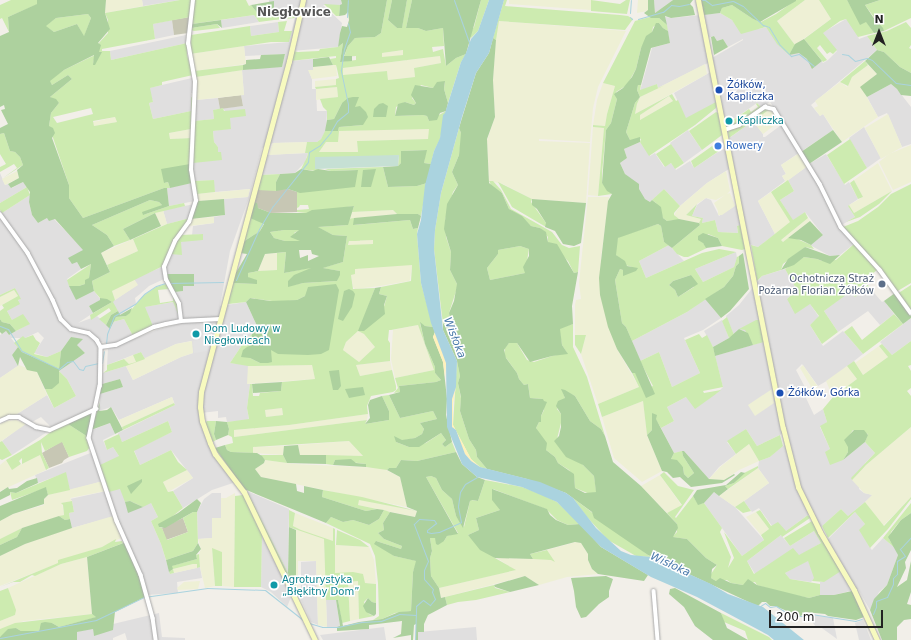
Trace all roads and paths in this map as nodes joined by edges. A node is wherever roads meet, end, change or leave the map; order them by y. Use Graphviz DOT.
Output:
graph roads {
  1 [pos="193,0"];
  2 [pos="303,0"];
  3 [pos="698,0"];
  4 [pos="724,130"];
  5 [pos="0,214"];
  6 [pos="911,313"];
  7 [pos="220,319"];
  8 [pos="181,321"];
  9 [pos="101,347"];
  10 [pos="96,409"];
  11 [pos="0,421"];
  12 [pos="654,591"];
  13 [pos="156,640"];
  14 [pos="315,640"];
  15 [pos="658,640"];
  16 [pos="877,640"];
  1 -- 8 [label="street"];
  2 -- 7 [label="street"];
  3 -- 4 [label="street"];
  4 -- 6 [label="street"];
  4 -- 16 [label="street"];
  5 -- 9 [label="street"];
  7 -- 8 [label="street"];
  7 -- 14 [label="street"];
  8 -- 9 [label="street"];
  9 -- 10 [label="street"];
  10 -- 11 [label="street"];
  10 -- 13 [label="street"];
  12 -- 15 [label="street"];
}
